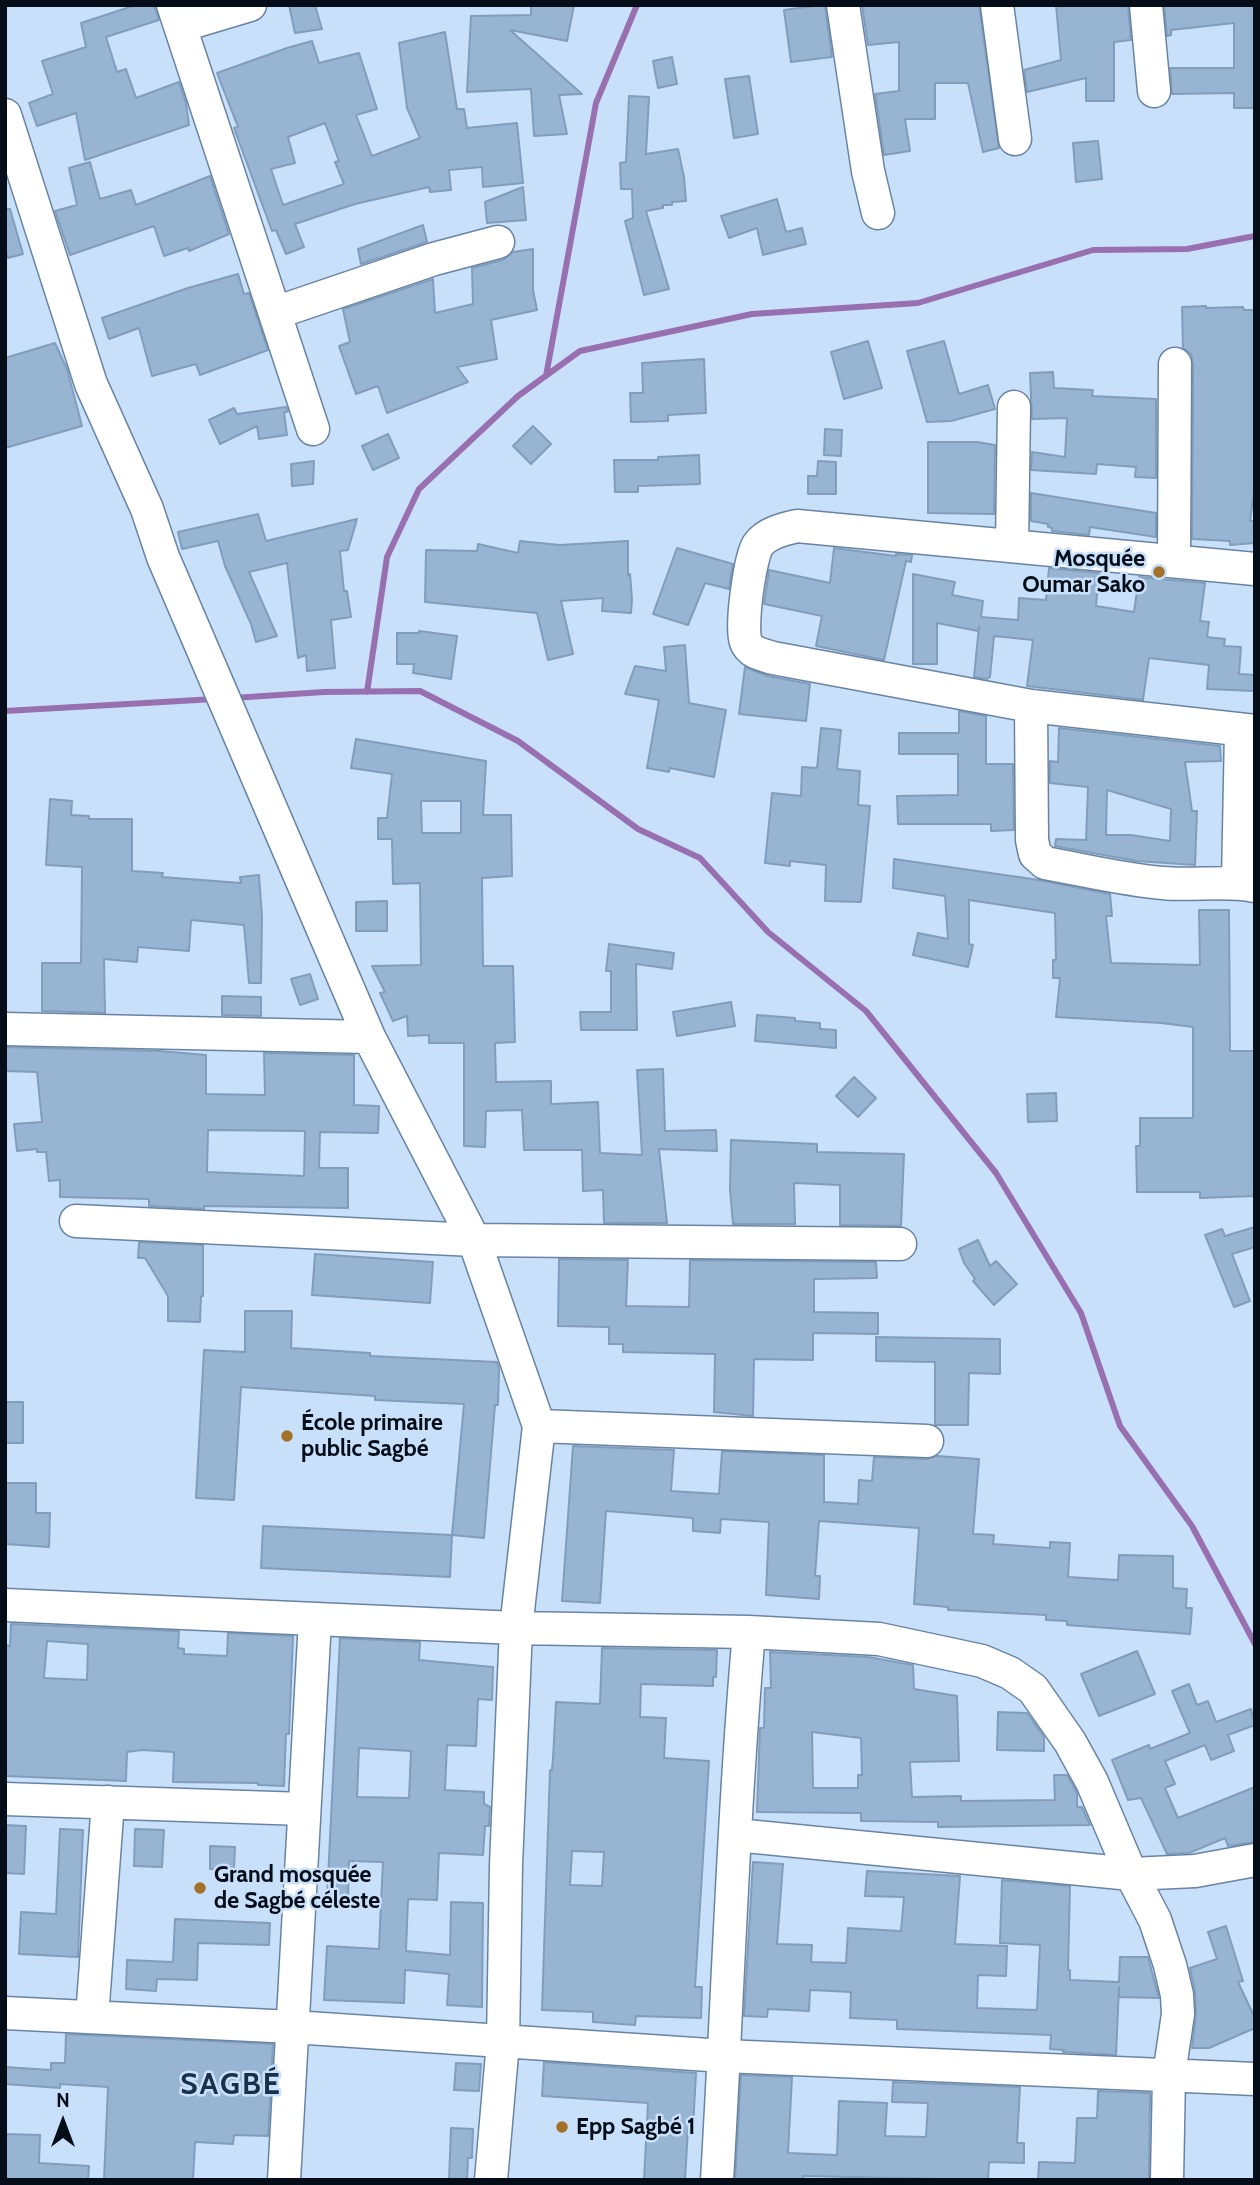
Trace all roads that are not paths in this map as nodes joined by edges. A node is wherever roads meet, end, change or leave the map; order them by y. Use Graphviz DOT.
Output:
graph roads {
  1 [pos="250,5"];
  2 [pos="843,5"];
  3 [pos="997,5"];
  4 [pos="1146,5"];
  5 [pos="177,15"];
  6 [pos="1153,92"];
  7 [pos="5,115"];
  8 [pos="1015,139"];
  9 [pos="878,213"];
  10 [pos="498,242"];
  11 [pos="275,313"];
  12 [pos="1174,364"];
  13 [pos="1014,407"];
  14 [pos="313,429"];
  15 [pos="1012,546"];
  16 [pos="1174,560"];
  17 [pos="1255,569"];
  18 [pos="1031,706"];
  19 [pos="1248,731"];
  20 [pos="1246,884"];
  21 [pos="5,1029"];
  22 [pos="369,1037"];
  23 [pos="76,1222"];
  24 [pos="474,1240"];
  25 [pos="900,1244"];
  26 [pos="539,1426"];
  27 [pos="927,1441"];
  28 [pos="5,1605"];
  29 [pos="315,1620"];
  30 [pos="516,1628"];
  31 [pos="749,1632"];
  32 [pos="5,1798"];
  33 [pos="108,1802"];
  34 [pos="304,1809"];
  35 [pos="736,1835"];
  36 [pos="1255,1860"];
  37 [pos="1131,1874"];
  38 [pos="5,2013"];
  39 [pos="92,2017"];
  40 [pos="293,2027"];
  41 [pos="503,2042"];
  42 [pos="724,2056"];
  43 [pos="1168,2075"];
  44 [pos="1255,2080"];
  45 [pos="284,2180"];
  46 [pos="491,2180"];
  47 [pos="717,2180"];
  48 [pos="1167,2180"];
  1 -- 5 [label="street"];
  2 -- 9 [label="street"];
  3 -- 8 [label="street"];
  4 -- 6 [label="street"];
  5 -- 11 [label="street"];
  7 -- 22 [label="street"];
  10 -- 11 [label="street"];
  11 -- 14 [label="street"];
  12 -- 16 [label="street"];
  13 -- 15 [label="street"];
  15 -- 16 [label="street"];
  15 -- 18 [label="street"];
  16 -- 17 [label="street"];
  18 -- 19 [label="street"];
  18 -- 20 [label="street"];
  19 -- 20 [label="street"];
  21 -- 22 [label="street"];
  22 -- 24 [label="street"];
  23 -- 24 [label="street"];
  24 -- 25 [label="street"];
  24 -- 26 [label="street"];
  26 -- 27 [label="street"];
  26 -- 30 [label="street"];
  28 -- 29 [label="street"];
  29 -- 30 [label="street"];
  29 -- 34 [label="street"];
  30 -- 31 [label="street"];
  30 -- 41 [label="street"];
  31 -- 35 [label="street"];
  31 -- 37 [label="street"];
  32 -- 33 [label="street"];
  33 -- 34 [label="street"];
  33 -- 39 [label="street"];
  34 -- 40 [label="street"];
  35 -- 37 [label="street"];
  35 -- 42 [label="street"];
  36 -- 37 [label="street"];
  37 -- 43 [label="street"];
  38 -- 39 [label="street"];
  39 -- 40 [label="street"];
  40 -- 41 [label="street"];
  40 -- 45 [label="street"];
  41 -- 42 [label="street"];
  41 -- 46 [label="street"];
  42 -- 43 [label="street"];
  42 -- 47 [label="street"];
  43 -- 44 [label="street"];
  43 -- 48 [label="street"];
}
